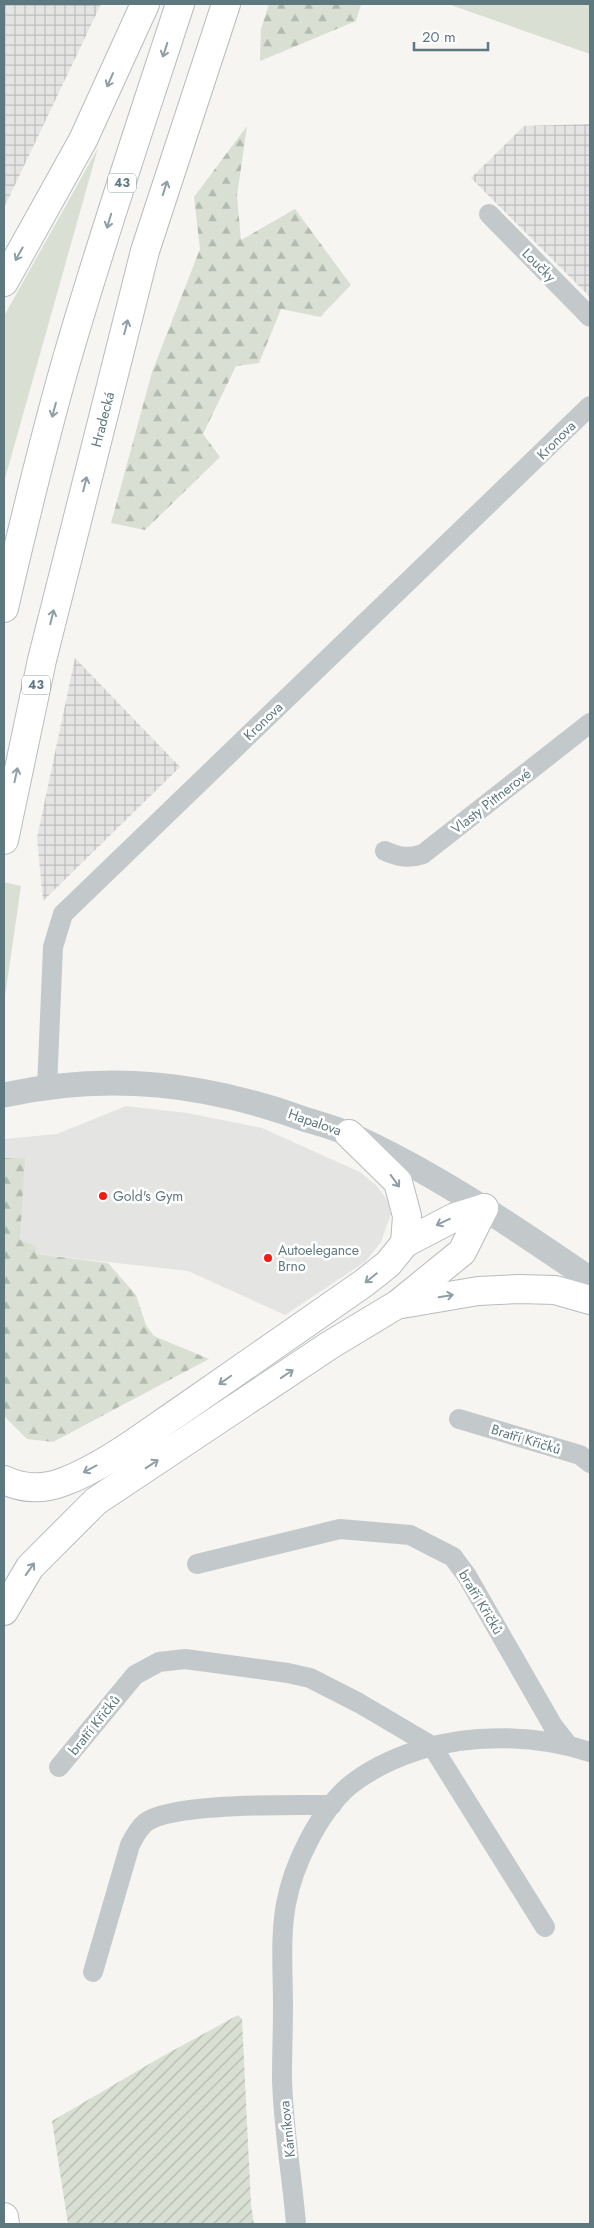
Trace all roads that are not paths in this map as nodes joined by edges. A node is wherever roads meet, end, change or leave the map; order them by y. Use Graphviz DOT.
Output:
graph roads {
  1 [pos="145,4"];
  2 [pos="180,4"];
  3 [pos="226,4"];
  4 [pos="489,214"];
  5 [pos="4,282"];
  6 [pos="590,317"];
  7 [pos="590,406"];
  8 [pos="4,608"];
  9 [pos="590,723"];
  10 [pos="4,840"];
  11 [pos="385,851"];
  12 [pos="47,1088"];
  13 [pos="4,1096"];
  14 [pos="349,1134"];
  15 [pos="484,1208"];
  16 [pos="405,1243"];
  17 [pos="590,1279"];
  18 [pos="590,1300"];
  19 [pos="398,1304"];
  20 [pos="459,1419"];
  21 [pos="590,1463"];
  22 [pos="4,1480"];
  23 [pos="198,1564"];
  24 [pos="4,1610"];
  25 [pos="568,1745"];
  26 [pos="432,1746"];
  27 [pos="590,1752"];
  28 [pos="59,1767"];
  29 [pos="332,1805"];
  30 [pos="545,1927"];
  31 [pos="93,1972"];
  32 [pos="4,2217"];
  33 [pos="5,2224"];
  34 [pos="296,2224"];
  1 -- 5 [label="highway, one-way"];
  2 -- 8 [label="highway, 43, one-way"];
  10 -- 3 [label="highway, Hradecká / 43, one-way"];
  4 -- 6 [label="street, Loučky"];
  7 -- 12 [label="street, Kronova"];
  9 -- 11 [label="street, Vlasty Pittnerové"];
  12 -- 13 [label="street, Hapalova"];
  12 -- 14 [label="street, Hapalova"];
  14 -- 15 [label="street, Hapalova"];
  14 -- 16 [label="highway, one-way"];
  15 -- 16 [label="highway, one-way"];
  15 -- 17 [label="street, Hapalova"];
  15 -- 19 [label="highway"];
  16 -- 22 [label="highway, one-way"];
  19 -- 18 [label="highway, one-way"];
  24 -- 19 [label="highway, one-way"];
  20 -- 21 [label="street, Bratří Křičků"];
  23 -- 25 [label="street, bratří Křičků"];
  25 -- 26 [label="street"];
  25 -- 27 [label="street"];
  26 -- 28 [label="street, bratří Křičků"];
  26 -- 29 [label="street"];
  26 -- 30 [label="street, bratří Křičků"];
  29 -- 31 [label="street"];
  29 -- 34 [label="street, Kárníkova"];
  32 -- 33 [label="highway"];
}
